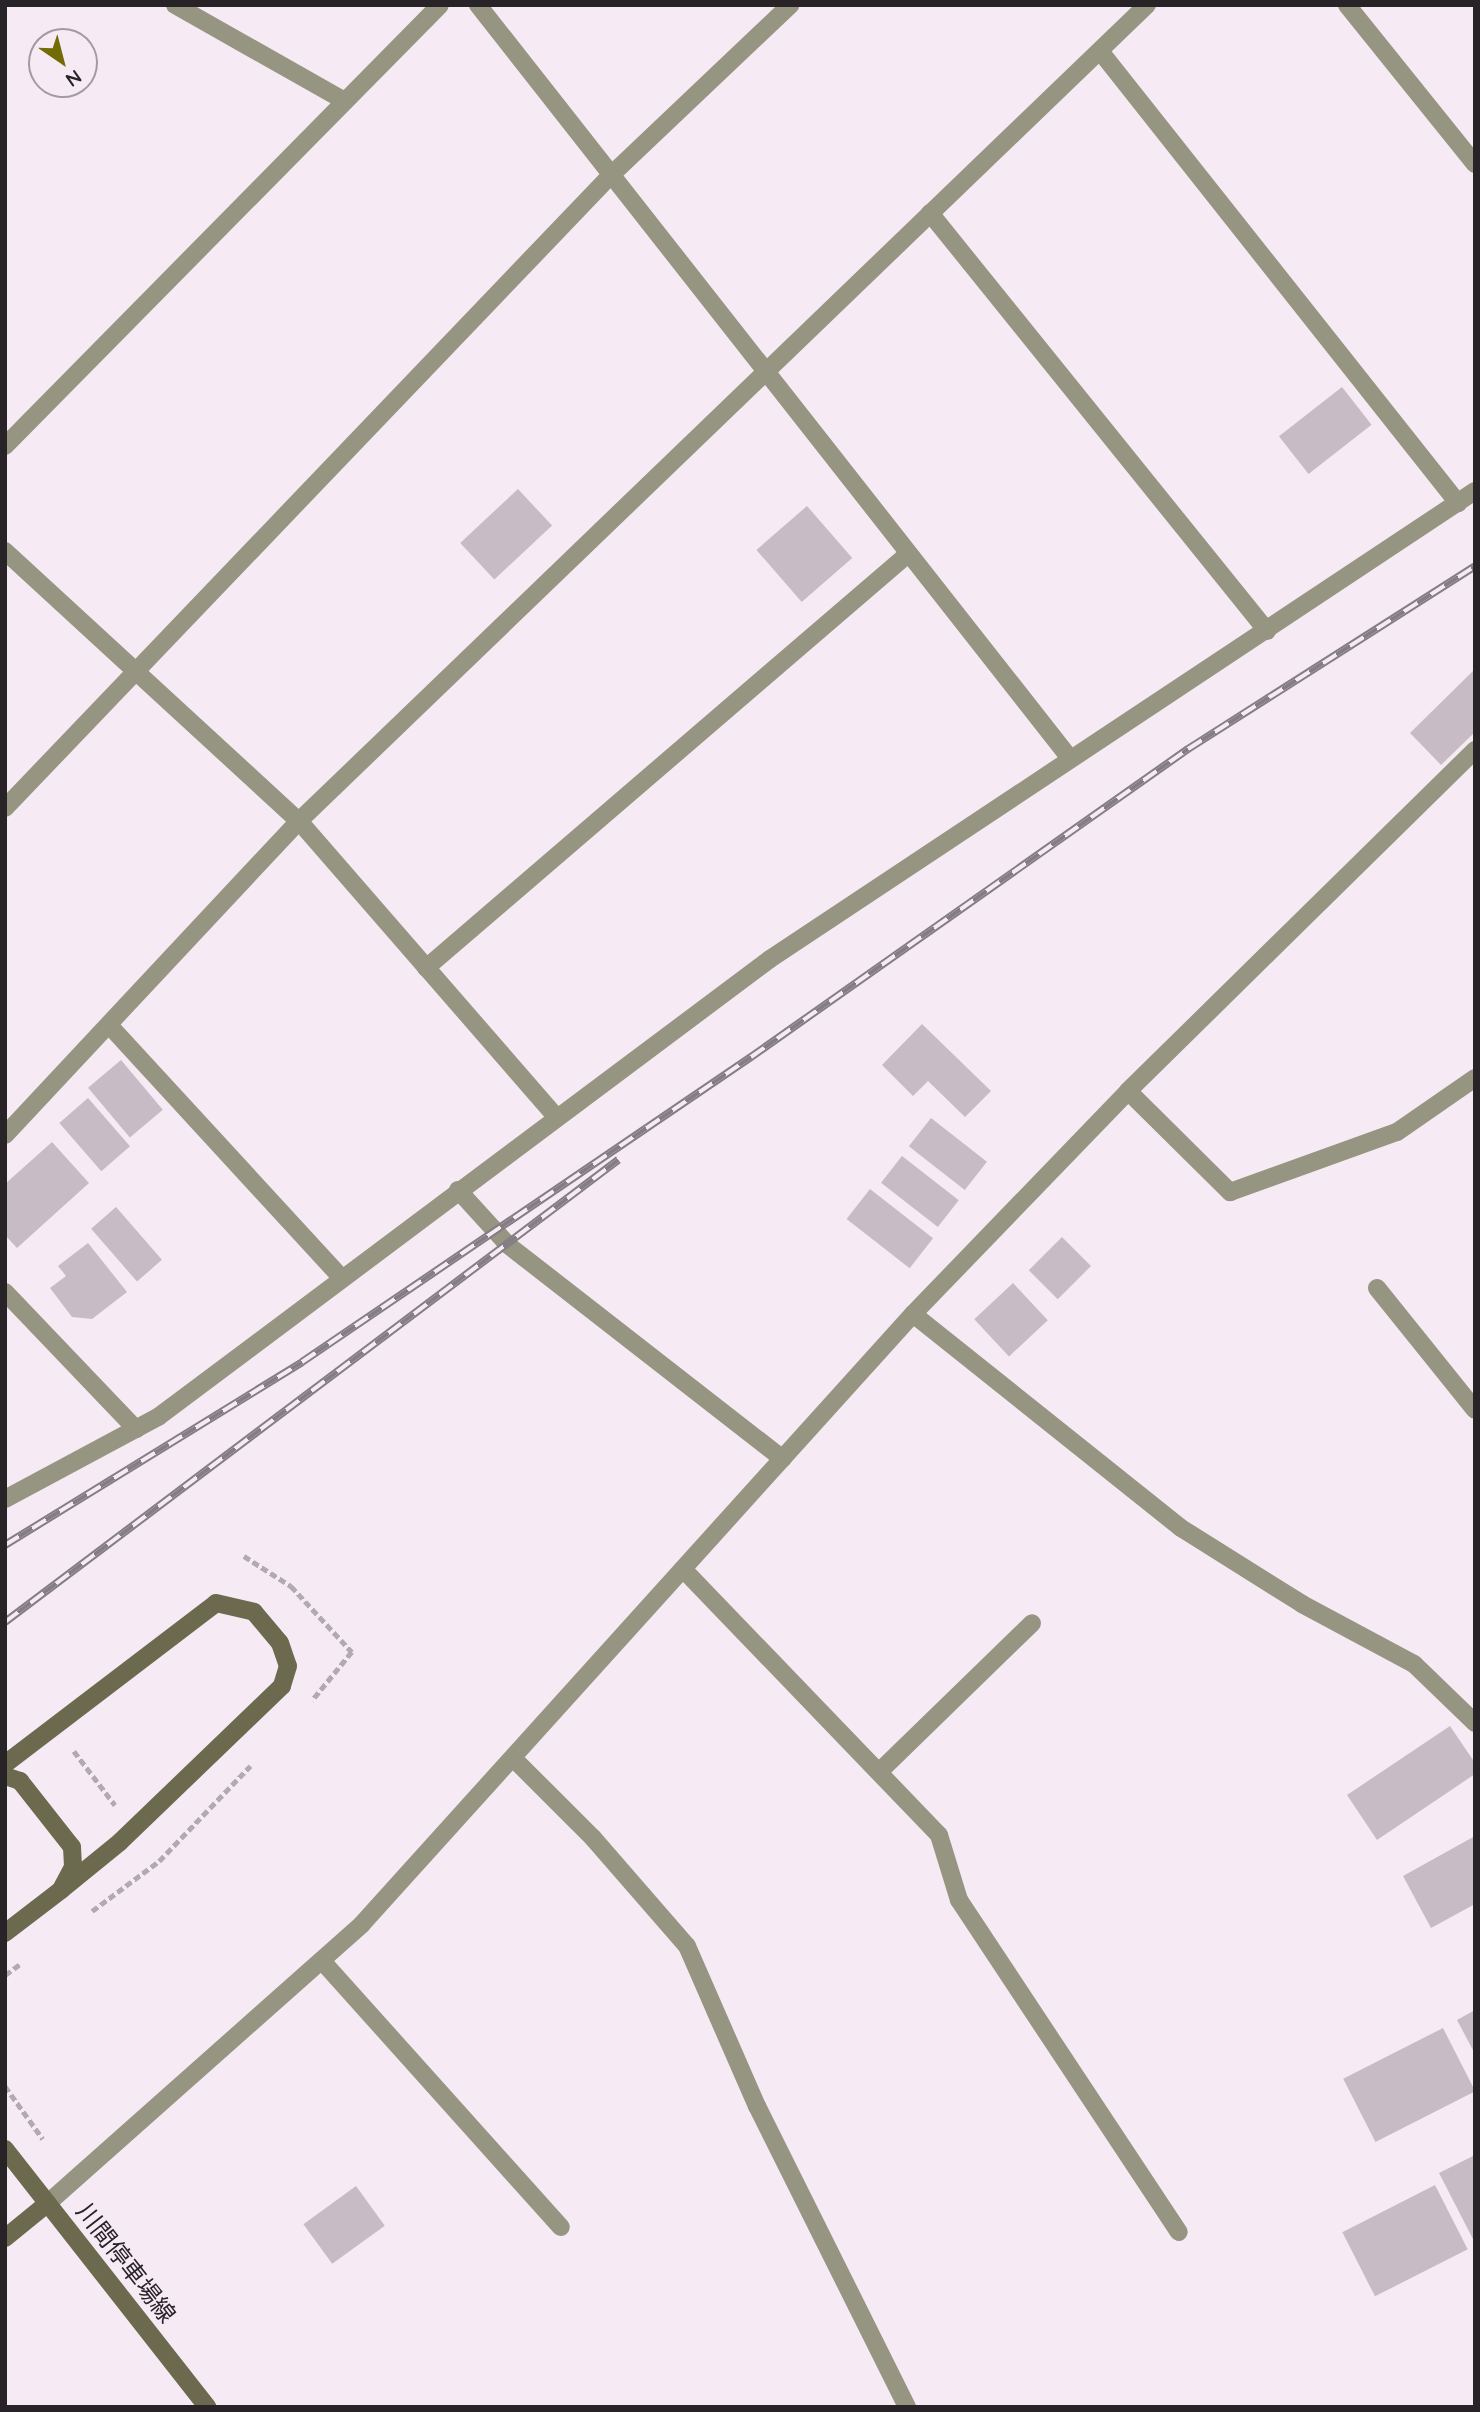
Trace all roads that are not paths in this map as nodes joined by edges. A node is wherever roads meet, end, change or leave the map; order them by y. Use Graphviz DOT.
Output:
graph roads {
  1 [pos="175,5"];
  2 [pos="440,5"];
  3 [pos="478,5"];
  4 [pos="790,5"];
  5 [pos="1147,5"];
  6 [pos="1348,5"];
  7 [pos="1100,51"];
  8 [pos="345,101"];
  9 [pos="1469,143"];
  10 [pos="1475,164"];
  11 [pos="609,177"];
  12 [pos="930,213"];
  13 [pos="764,371"];
  14 [pos="5,446"];
  15 [pos="1475,491"];
  16 [pos="1458,503"];
  17 [pos="5,551"];
  18 [pos="908,554"];
  19 [pos="1267,631"];
  20 [pos="135,670"];
  21 [pos="1475,750"];
  22 [pos="1069,757"];
  23 [pos="5,808"];
  24 [pos="299,821"];
  25 [pos="426,968"];
  26 [pos="109,1025"];
  27 [pos="1475,1078"];
  28 [pos="1128,1091"];
  29 [pos="555,1115"];
  30 [pos="5,1135"];
  31 [pos="458,1190"];
  32 [pos="342,1278"];
  33 [pos="1377,1288"];
  34 [pos="5,1292"];
  35 [pos="913,1314"];
  36 [pos="1475,1410"];
  37 [pos="136,1429"];
  38 [pos="783,1459"];
  39 [pos="5,1499"];
  40 [pos="683,1569"];
  41 [pos="1032,1623"];
  42 [pos="1475,1723"];
  43 [pos="513,1758"];
  44 [pos="5,1764"];
  45 [pos="880,1771"];
  46 [pos="5,1776"];
  47 [pos="61,1890"];
  48 [pos="5,1933"];
  49 [pos="323,1962"];
  50 [pos="5,2150"];
  51 [pos="48,2203"];
  52 [pos="561,2227"];
  53 [pos="1179,2232"];
  54 [pos="5,2238"];
  55 [pos="207,2407"];
  56 [pos="907,2407"];
  1 -- 8 [label="street"];
  2 -- 8 [label="street"];
  3 -- 11 [label="street"];
  4 -- 11 [label="street"];
  5 -- 7 [label="street"];
  6 -- 9 [label="street"];
  7 -- 12 [label="street"];
  7 -- 16 [label="street"];
  8 -- 14 [label="street"];
  9 -- 10 [label="street"];
  11 -- 13 [label="street"];
  11 -- 20 [label="street"];
  12 -- 13 [label="street"];
  12 -- 19 [label="street"];
  13 -- 18 [label="street"];
  13 -- 24 [label="street"];
  15 -- 16 [label="street"];
  16 -- 19 [label="street"];
  17 -- 20 [label="street"];
  18 -- 22 [label="street"];
  18 -- 25 [label="street"];
  19 -- 22 [label="street"];
  20 -- 23 [label="street"];
  20 -- 24 [label="street"];
  21 -- 28 [label="street"];
  22 -- 29 [label="street"];
  24 -- 25 [label="street"];
  24 -- 26 [label="street"];
  25 -- 29 [label="street"];
  26 -- 30 [label="street"];
  26 -- 32 [label="street"];
  27 -- 28 [label="street"];
  28 -- 35 [label="street"];
  29 -- 31 [label="street"];
  31 -- 32 [label="street"];
  31 -- 38 [label="street"];
  32 -- 37 [label="street"];
  33 -- 36 [label="street"];
  34 -- 37 [label="street"];
  35 -- 38 [label="street"];
  35 -- 42 [label="street"];
  37 -- 39 [label="street"];
  38 -- 40 [label="street"];
  40 -- 43 [label="street"];
  40 -- 45 [label="street"];
  41 -- 45 [label="street"];
  43 -- 49 [label="street"];
  43 -- 56 [label="street"];
  44 -- 47 [label="street"];
  45 -- 53 [label="street"];
  46 -- 47 [label="street"];
  47 -- 48 [label="street"];
  49 -- 51 [label="street"];
  49 -- 52 [label="street"];
  50 -- 51 [label="street, 川間停車場線"];
  51 -- 54 [label="street"];
  51 -- 55 [label="street, 川間停車場線"];
}
